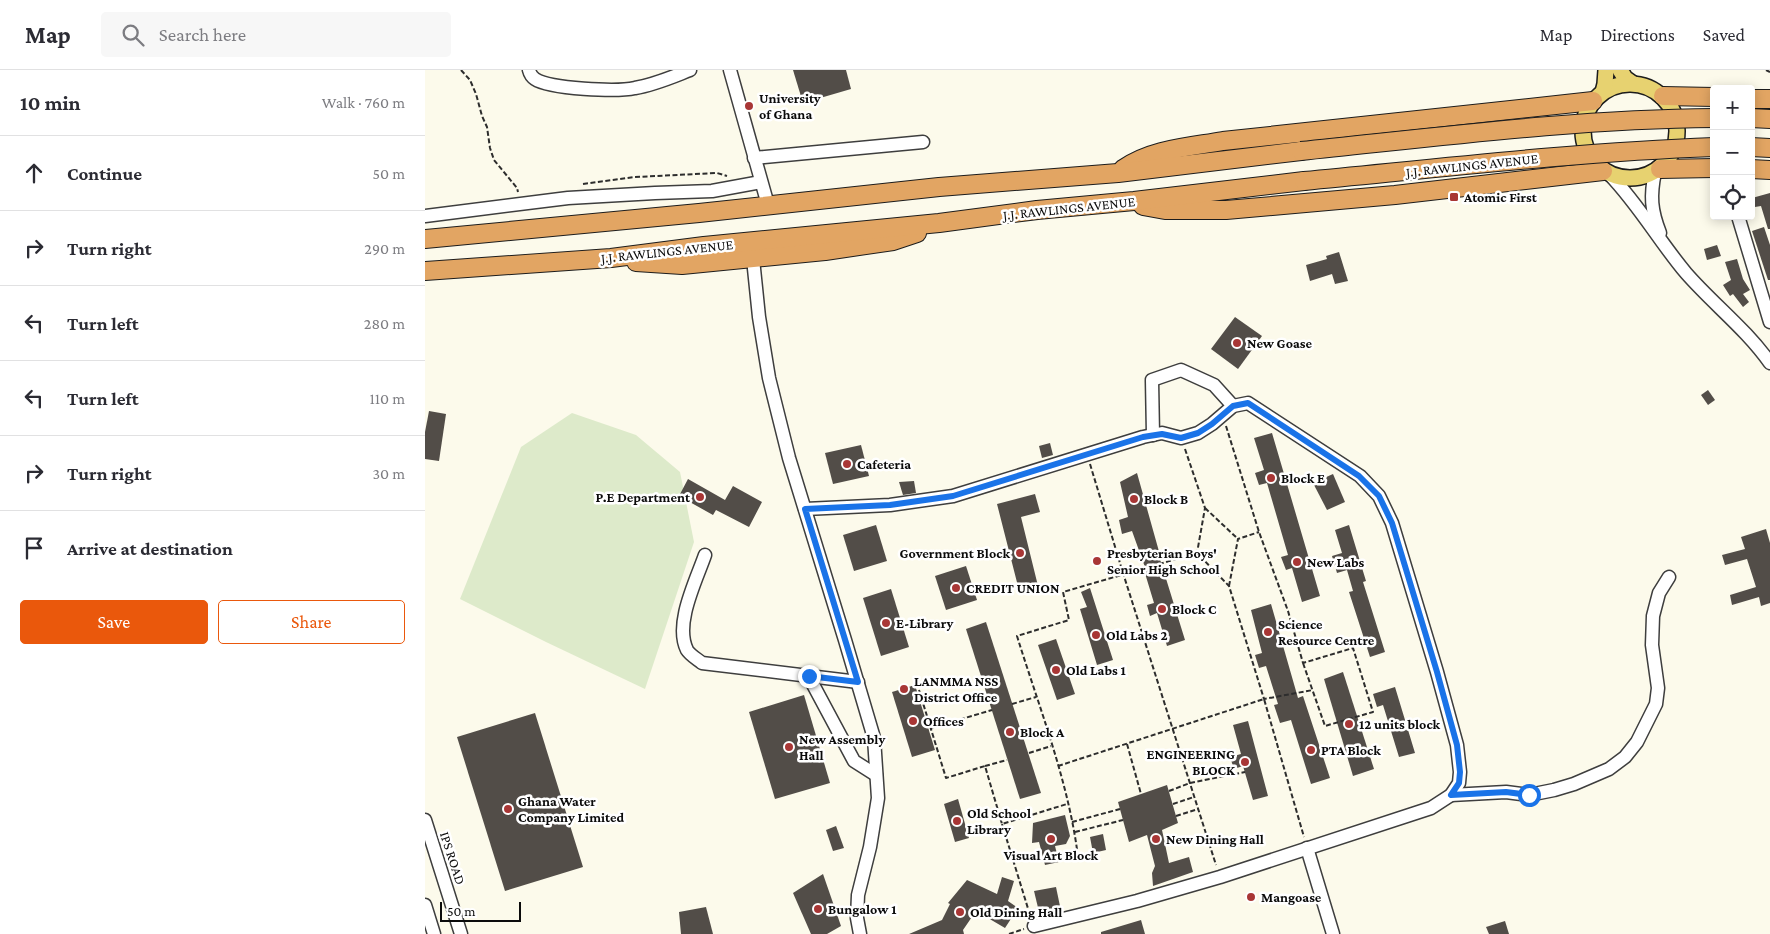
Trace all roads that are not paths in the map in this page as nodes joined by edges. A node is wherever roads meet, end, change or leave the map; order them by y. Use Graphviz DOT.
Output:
graph roads {
  1 [pos="529,70"];
  2 [pos="690,70"];
  3 [pos="730,70"];
  4 [pos="1606,70"];
  5 [pos="1620,70"];
  6 [pos="1632,83"];
  7 [pos="1598,96"];
  8 [pos="1663,96"];
  9 [pos="1710,97"];
  10 [pos="1755,99"];
  11 [pos="1770,99"];
  12 [pos="1710,118"];
  13 [pos="1755,118"];
  14 [pos="1770,119"];
  15 [pos="923,142"];
  16 [pos="1710,147"];
  17 [pos="1755,147"];
  18 [pos="1770,148"];
  19 [pos="754,158"];
  20 [pos="1710,168"];
  21 [pos="1755,169"];
  22 [pos="1658,170"];
  23 [pos="1770,170"];
  24 [pos="1119,173"];
  25 [pos="1606,173"];
  26 [pos="761,182"];
  27 [pos="1134,201"];
  28 [pos="768,205"];
  29 [pos="425,216"];
  30 [pos="1739,220"];
  31 [pos="939,223"];
  32 [pos="425,239"];
  33 [pos="1667,250"];
  34 [pos="611,258"];
  35 [pos="753,259"];
  36 [pos="425,271"];
  37 [pos="1770,322"];
  38 [pos="1770,363"];
  39 [pos="1228,410"];
  40 [pos="1153,435"];
  41 [pos="805,509"];
  42 [pos="705,555"];
  43 [pos="1669,578"];
  44 [pos="809,676"];
  45 [pos="858,682"];
  46 [pos="876,775"];
  47 [pos="1451,795"];
  48 [pos="425,820"];
  49 [pos="1307,848"];
  50 [pos="425,905"];
  51 [pos="1034,926"];
  52 [pos="434,934"];
  53 [pos="461,934"];
  54 [pos="860,934"];
  55 [pos="1333,934"];
  1 -- 2 [label="street"];
  3 -- 19 [label="street"];
  4 -- 7 [label="main road"];
  5 -- 6 [label="main road"];
  6 -- 7 [label="main road"];
  6 -- 8 [label="main road"];
  7 -- 24 [label="highway"];
  7 -- 25 [label="main road"];
  8 -- 9 [label="highway"];
  8 -- 22 [label="main road"];
  10 -- 11 [label="highway"];
  12 -- 24 [label="highway, bridge"];
  13 -- 14 [label="highway"];
  15 -- 19 [label="street"];
  16 -- 27 [label="highway, J.J. RAWLINGS AVENUE, bridge"];
  17 -- 18 [label="highway"];
  19 -- 26 [label="street"];
  20 -- 22 [label="highway"];
  21 -- 23 [label="highway"];
  22 -- 25 [label="main road"];
  22 -- 33 [label="street"];
  24 -- 28 [label="highway"];
  25 -- 27 [label="highway"];
  25 -- 33 [label="street"];
  26 -- 28 [label="street"];
  26 -- 29 [label="street"];
  27 -- 31 [label="highway, J.J. RAWLINGS AVENUE"];
  28 -- 32 [label="highway"];
  30 -- 37 [label="street"];
  31 -- 34 [label="highway, J.J. RAWLINGS AVENUE"];
  31 -- 35 [label="highway"];
  33 -- 38 [label="street"];
  34 -- 35 [label="highway"];
  34 -- 36 [label="highway, J.J. RAWLINGS AVENUE"];
  35 -- 41 [label="street"];
  39 -- 40 [label="street"];
  39 -- 40 [label="street"];
  39 -- 47 [label="street"];
  40 -- 41 [label="street"];
  41 -- 45 [label="street"];
  42 -- 44 [label="street"];
  43 -- 47 [label="street"];
  44 -- 45 [label="street"];
  44 -- 46 [label="street"];
  45 -- 46 [label="street"];
  46 -- 54 [label="street"];
  47 -- 49 [label="street"];
  48 -- 53 [label="street, IPS ROAD"];
  49 -- 51 [label="street"];
  49 -- 55 [label="street"];
  50 -- 52 [label="street"];
}
